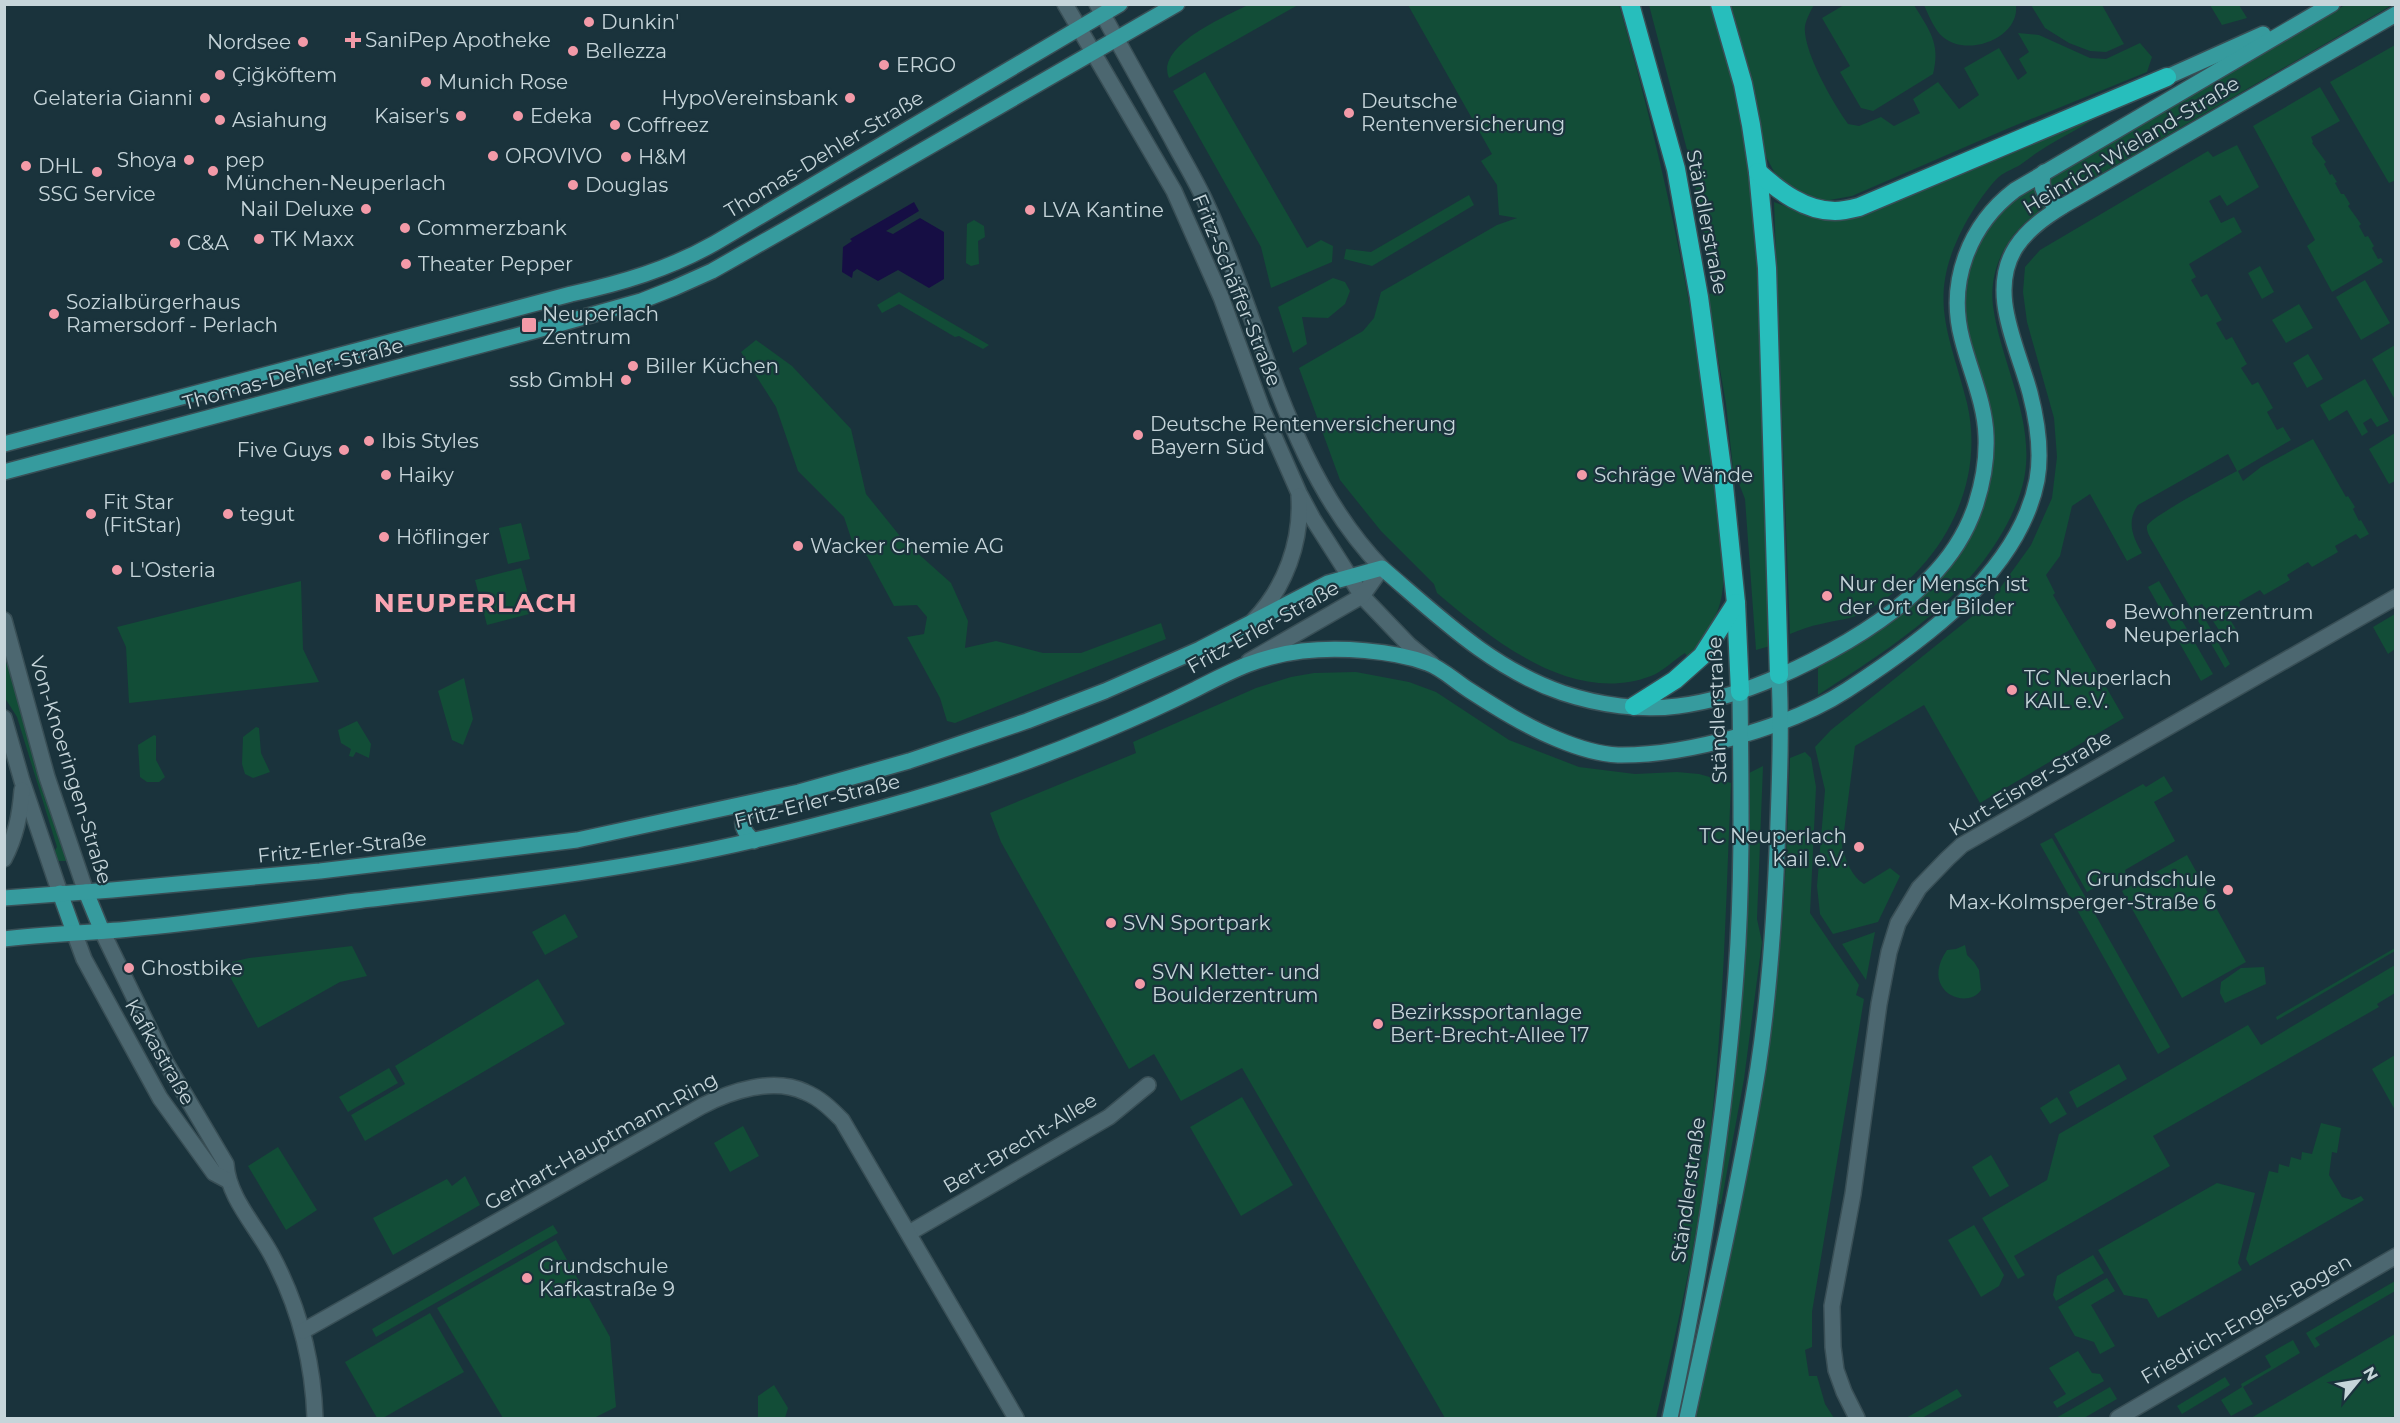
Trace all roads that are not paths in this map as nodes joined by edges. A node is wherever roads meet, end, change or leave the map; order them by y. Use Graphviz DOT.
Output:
graph roads {
  1 [pos="1065,4"];
  2 [pos="1120,4"];
  3 [pos="1177,4"];
  4 [pos="1630,4"];
  5 [pos="1720,4"];
  6 [pos="2332,4"];
  7 [pos="1100,10"];
  8 [pos="2396,14"];
  9 [pos="2298,24"];
  10 [pos="1079,28"];
  11 [pos="1116,40"];
  12 [pos="1093,53"];
  13 [pos="2167,77"];
  14 [pos="1758,172"];
  15 [pos="2044,172"];
  16 [pos="2063,206"];
  17 [pos="589,290"];
  18 [pos="592,315"];
  19 [pos="4,444"];
  20 [pos="4,472"];
  21 [pos="1299,493"];
  22 [pos="1382,568"];
  23 [pos="1348,576"];
  24 [pos="1362,596"];
  25 [pos="2396,597"];
  26 [pos="1736,603"];
  27 [pos="4,620"];
  28 [pos="1252,622"];
  29 [pos="1246,663"];
  30 [pos="1432,664"];
  31 [pos="1779,675"];
  32 [pos="1740,692"];
  33 [pos="1634,706"];
  34 [pos="4,718"];
  35 [pos="1781,721"];
  36 [pos="1740,736"];
  37 [pos="22,781"];
  38 [pos="762,800"];
  39 [pos="754,841"];
  40 [pos="4,859"];
  41 [pos="86,892"];
  42 [pos="60,893"];
  43 [pos="4,898"];
  44 [pos="102,931"];
  45 [pos="74,932"];
  46 [pos="4,939"];
  47 [pos="1149,1084"];
  48 [pos="227,1180"];
  49 [pos="909,1233"];
  50 [pos="2396,1256"];
  51 [pos="303,1331"];
  52 [pos="315,1419"];
  53 [pos="1016,1419"];
  54 [pos="1670,1419"];
  55 [pos="1687,1419"];
  56 [pos="1857,1419"];
  57 [pos="2118,1419"];
  1 -- 10 [label="street, Fritz-Schäffer-Straße"];
  2 -- 7 [label="main road, Thomas-Dehler-Straße"];
  3 -- 11 [label="main road, Thomas-Dehler-Straße"];
  4 -- 26 [label="highway, Ständlerstraße"];
  5 -- 14 [label="highway"];
  6 -- 9 [label="main road, Heinrich-Wieland-Straße"];
  7 -- 10 [label="main road, Thomas-Dehler-Straße"];
  7 -- 11 [label="street, Fritz-Schäffer-Straße"];
  8 -- 16 [label="main road, Heinrich-Wieland-Straße"];
  9 -- 13 [label="main road"];
  9 -- 15 [label="main road, Heinrich-Wieland-Straße"];
  10 -- 12 [label="street, Fritz-Schäffer-Straße"];
  10 -- 17 [label="main road, Thomas-Dehler-Straße"];
  11 -- 12 [label="main road, Thomas-Dehler-Straße"];
  11 -- 22 [label="street, Fritz-Schäffer-Straße"];
  12 -- 18 [label="main road, Thomas-Dehler-Straße"];
  12 -- 21 [label="street, Fritz-Schäffer-Straße"];
  13 -- 14 [label="highway"];
  14 -- 31 [label="highway"];
  15 -- 16 [label="main road"];
  15 -- 31 [label="main road, Heinrich-Wieland-Straße"];
  16 -- 35 [label="main road, Heinrich-Wieland-Straße"];
  17 -- 18 [label="main road"];
  17 -- 19 [label="main road, Thomas-Dehler-Straße"];
  18 -- 20 [label="main road, Thomas-Dehler-Straße"];
  21 -- 23 [label="street, Fritz-Schäffer-Straße"];
  21 -- 28 [label="street"];
  22 -- 23 [label="main road, Fritz-Erler-Straße"];
  22 -- 24 [label="street, Fritz-Erler-Straße"];
  22 -- 33 [label="main road, Heinrich-Wieland-Straße"];
  23 -- 24 [label="street, Fritz-Schäffer-Straße"];
  23 -- 28 [label="main road, Fritz-Erler-Straße"];
  24 -- 29 [label="street, Fritz-Erler-Straße"];
  24 -- 30 [label="street, Heinrich-Wieland-Straße"];
  25 -- 56 [label="street, Kurt-Eisner-Straße"];
  26 -- 32 [label="highway, Ständlerstraße"];
  26 -- 33 [label="highway"];
  27 -- 41 [label="street, Von-Knoeringen-Straße"];
  28 -- 38 [label="main road, Fritz-Erler-Straße"];
  29 -- 30 [label="main road"];
  29 -- 39 [label="main road, Fritz-Erler-Straße"];
  30 -- 36 [label="main road, Heinrich-Wieland-Straße"];
  31 -- 32 [label="main road, Heinrich-Wieland-Straße"];
  31 -- 35 [label="main road"];
  32 -- 33 [label="main road, Heinrich-Wieland-Straße"];
  32 -- 36 [label="main road, Ständlerstraße"];
  34 -- 37 [label="street"];
  35 -- 36 [label="main road, Heinrich-Wieland-Straße"];
  35 -- 55 [label="main road"];
  36 -- 54 [label="main road, Ständlerstraße"];
  37 -- 40 [label="street"];
  37 -- 42 [label="street"];
  38 -- 39 [label="main road"];
  38 -- 41 [label="main road, Fritz-Erler-Straße"];
  39 -- 44 [label="main road, Fritz-Erler-Straße"];
  41 -- 42 [label="main road, Fritz-Erler-Straße"];
  41 -- 44 [label="main road, Von-Knoeringen-Straße"];
  42 -- 43 [label="main road, Fritz-Erler-Straße"];
  42 -- 45 [label="main road"];
  44 -- 45 [label="main road, Fritz-Erler-Straße"];
  44 -- 48 [label="street, Kafkastraße"];
  45 -- 46 [label="main road, Fritz-Erler-Straße"];
  45 -- 48 [label="street, Kafkastraße"];
  47 -- 49 [label="street, Bert-Brecht-Allee"];
  48 -- 51 [label="street, Kafkastraße"];
  49 -- 51 [label="street, Gerhart-Hauptmann-Ring"];
  49 -- 53 [label="street, Gerhart-Hauptmann-Ring"];
  50 -- 57 [label="street, Friedrich-Engels-Bogen"];
  51 -- 52 [label="street, Kafkastraße"];
}
